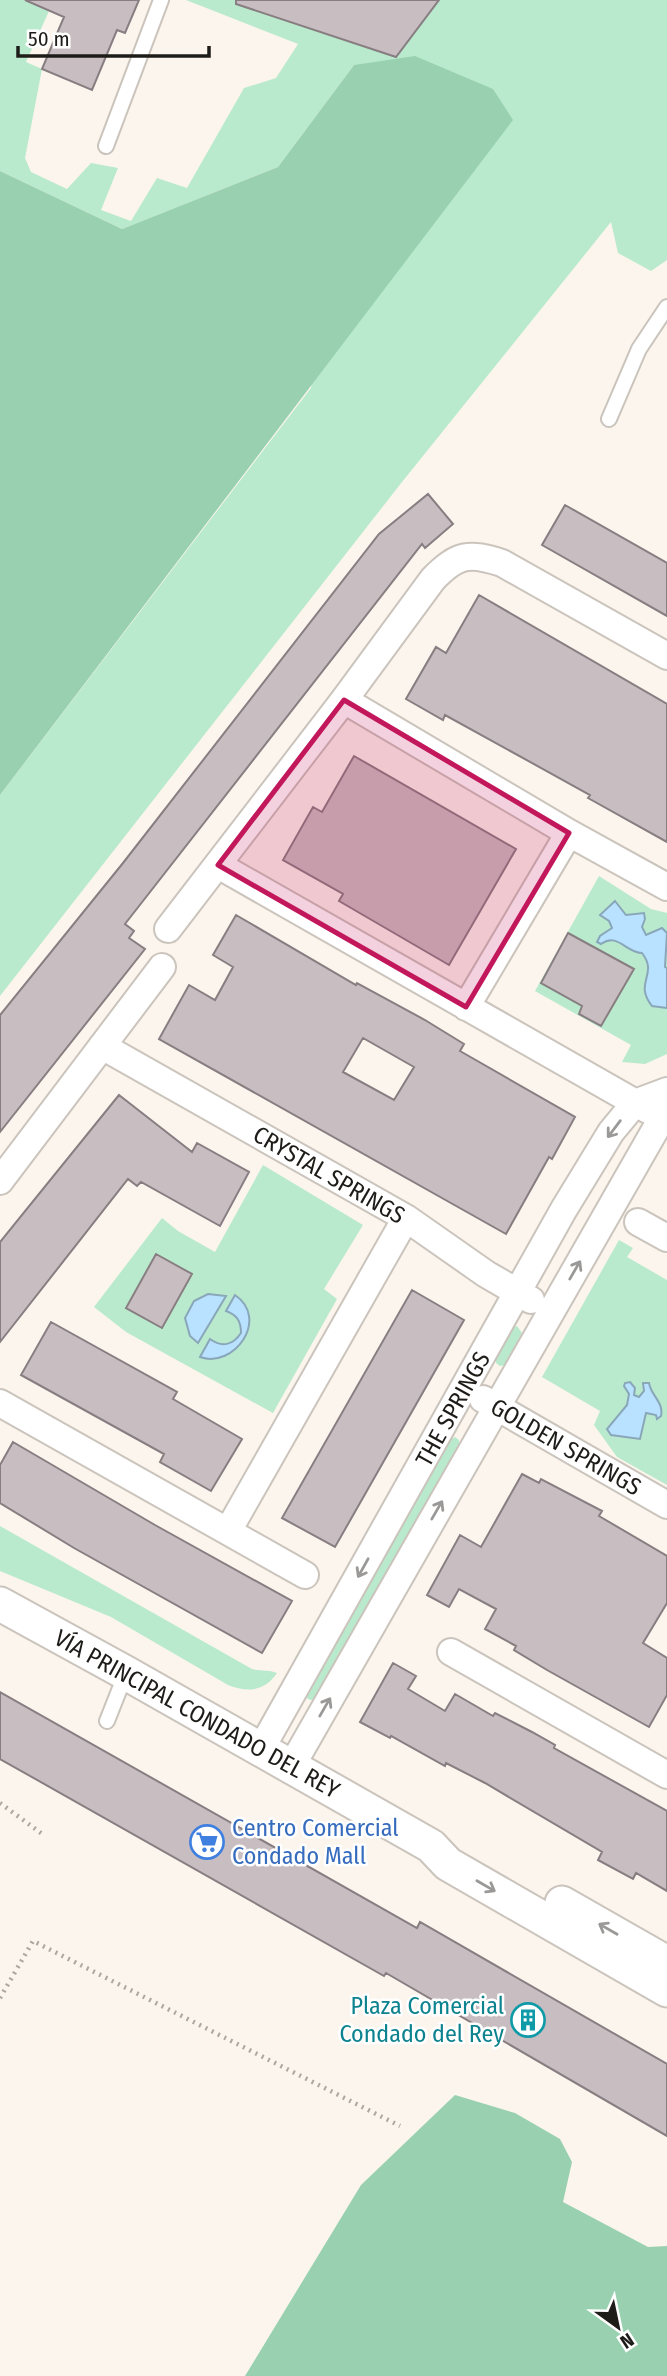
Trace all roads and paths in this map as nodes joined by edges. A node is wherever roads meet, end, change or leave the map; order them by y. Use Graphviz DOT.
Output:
graph roads {
  1 [pos="161,0"];
  2 [pos="106,146"];
  3 [pos="667,307"];
  4 [pos="610,419"];
  5 [pos="667,656"];
  6 [pos="344,700"];
  7 [pos="569,833"];
  8 [pos="218,864"];
  9 [pos="667,887"];
  10 [pos="168,929"];
  11 [pos="162,967"];
  12 [pos="466,1007"];
  13 [pos="102,1046"];
  14 [pos="667,1091"];
  15 [pos="635,1103"];
  16 [pos="664,1108"];
  17 [pos="0,1181"];
  18 [pos="407,1218"];
  19 [pos="638,1222"];
  20 [pos="667,1238"];
  21 [pos="518,1293"];
  22 [pos="551,1312"];
  23 [pos="464,1389"];
  24 [pos="0,1403"];
  25 [pos="496,1407"];
  26 [pos="667,1505"];
  27 [pos="228,1531"];
  28 [pos="305,1575"];
  29 [pos="0,1604"];
  30 [pos="450,1652"];
  31 [pos="126,1673"];
  32 [pos="107,1721"];
  33 [pos="261,1749"];
  34 [pos="291,1767"];
  35 [pos="665,1770"];
  36 [pos="0,1803"];
  37 [pos="45,1836"];
  38 [pos="431,1846"];
  39 [pos="667,1963"];
  40 [pos="667,1990"];
  41 [pos="0,1998"];
  42 [pos="400,2126"];
  1 -- 2 [label="lane"];
  3 -- 4 [label="lane"];
  5 -- 6 [label="street"];
  6 -- 7 [label="street"];
  6 -- 8 [label="street"];
  7 -- 9 [label="street"];
  7 -- 12 [label="street"];
  8 -- 10 [label="street"];
  8 -- 12 [label="street"];
  11 -- 13 [label="street"];
  12 -- 15 [label="street"];
  13 -- 17 [label="street"];
  13 -- 18 [label="street, CRYSTAL SPRINGS"];
  14 -- 15 [label="street, THE SPRINGS"];
  15 -- 16 [label="street"];
  15 -- 21 [label="street, THE SPRINGS, one-way"];
  22 -- 16 [label="street, THE SPRINGS, one-way"];
  18 -- 21 [label="street, CRYSTAL SPRINGS"];
  18 -- 27 [label="street"];
  19 -- 20 [label="street"];
  21 -- 22 [label="street, CRYSTAL SPRINGS"];
  21 -- 23 [label="street, THE SPRINGS"];
  22 -- 25 [label="street, THE SPRINGS"];
  23 -- 25 [label="street, GOLDEN SPRINGS"];
  23 -- 33 [label="street, THE SPRINGS, one-way"];
  24 -- 27 [label="street"];
  25 -- 26 [label="street, GOLDEN SPRINGS"];
  34 -- 25 [label="street, THE SPRINGS, one-way"];
  27 -- 28 [label="street"];
  29 -- 31 [label="street, VÍA PRINCIPAL CONDADO DEL REY"];
  30 -- 35 [label="street"];
  31 -- 32 [label="lane"];
  31 -- 33 [label="street, VÍA PRINCIPAL CONDADO DEL REY"];
  33 -- 34 [label="street, VÍA PRINCIPAL CONDADO DEL REY"];
  34 -- 38 [label="street, VÍA PRINCIPAL CONDADO DEL REY"];
  36 -- 37 [label="path"];
  39 -- 38 [label="street, VÍA PRINCIPAL CONDADO DEL REY, one-way"];
  38 -- 40 [label="street, VÍA PRINCIPAL CONDADO DEL REY, one-way"];
  41 -- 42 [label="path"];
}
